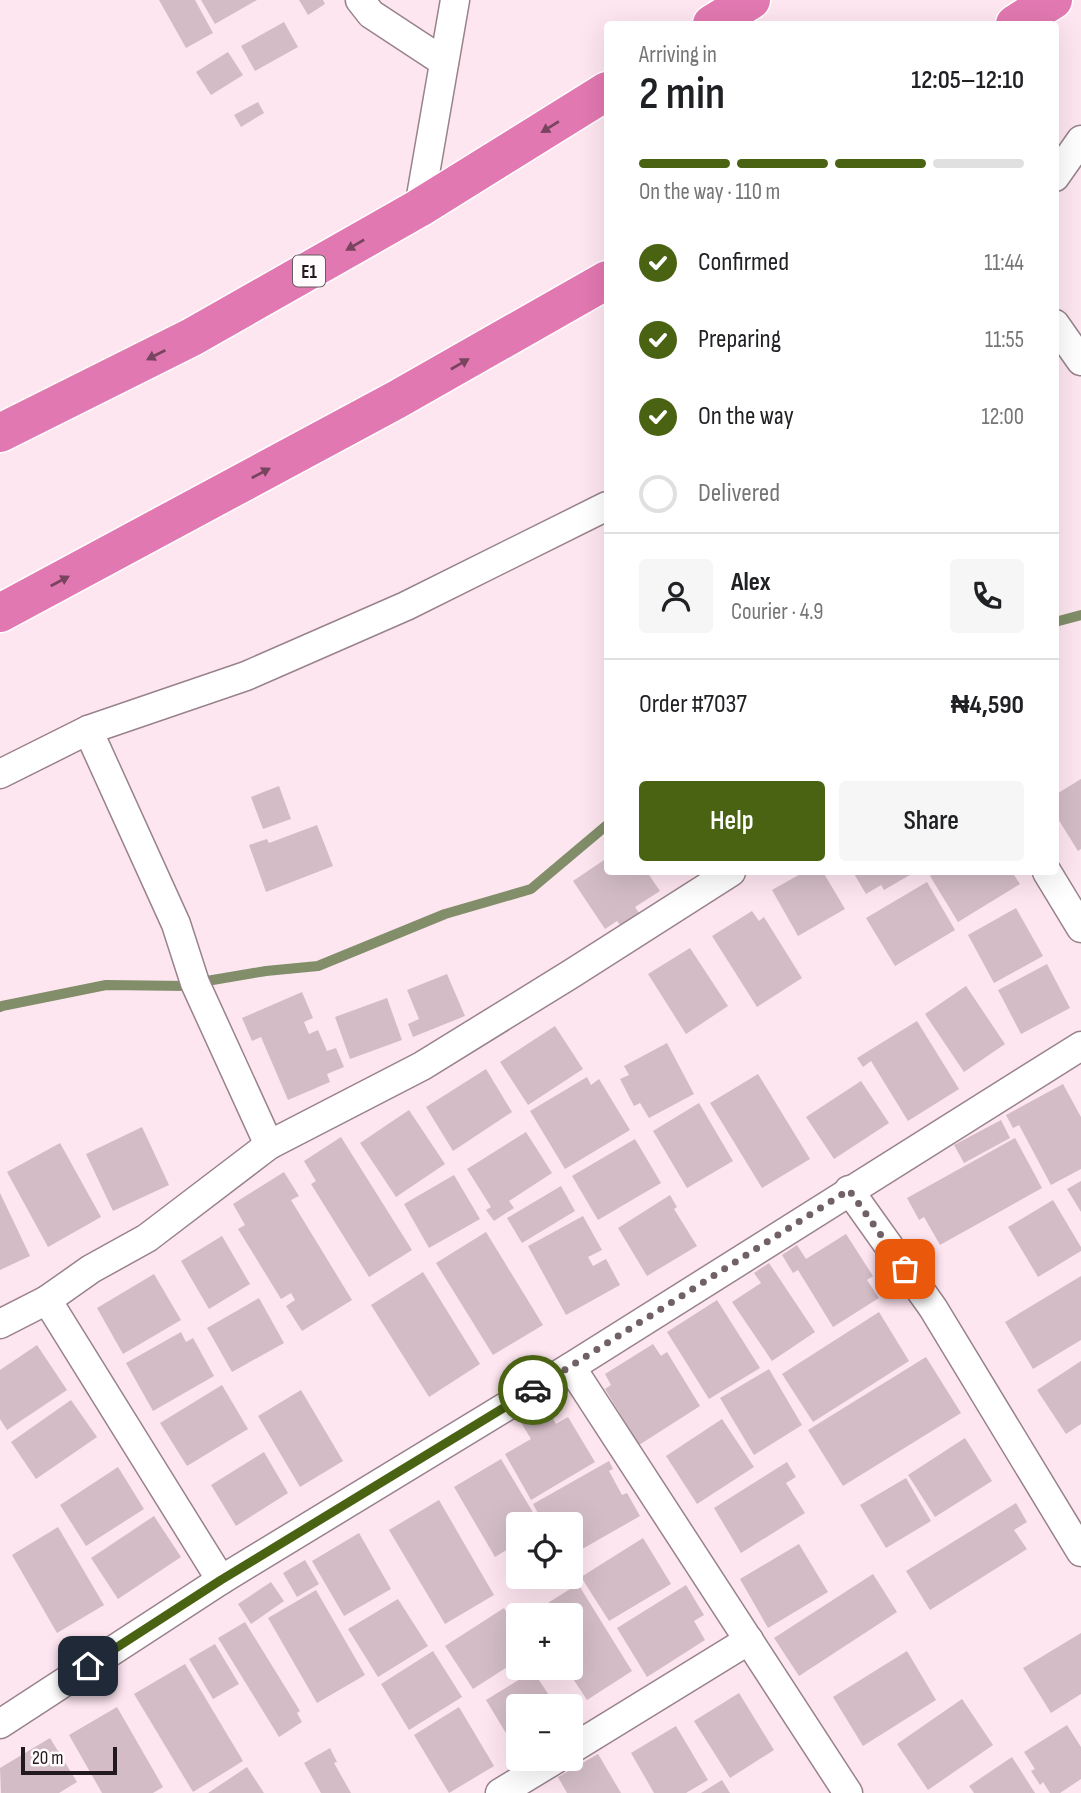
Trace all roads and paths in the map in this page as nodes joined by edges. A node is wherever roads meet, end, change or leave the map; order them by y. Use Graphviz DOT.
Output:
graph roads {
  1 [pos="360,0"];
  2 [pos="455,0"];
  3 [pos="751,0"];
  4 [pos="1053,0"];
  5 [pos="717,21"];
  6 [pos="1020,21"];
  7 [pos="444,62"];
  8 [pos="604,93"];
  9 [pos="1081,140"];
  10 [pos="1059,171"];
  11 [pos="419,208"];
  12 [pos="604,282"];
  13 [pos="1059,330"];
  14 [pos="1081,361"];
  15 [pos="0,433"];
  16 [pos="604,507"];
  17 [pos="0,613"];
  18 [pos="88,730"];
  19 [pos="0,774"];
  20 [pos="726,875"];
  21 [pos="1049,875"];
  22 [pos="1081,928"];
  23 [pos="1081,1046"];
  24 [pos="269,1145"];
  25 [pos="849,1190"];
  26 [pos="47,1300"];
  27 [pos="0,1324"];
  28 [pos="571,1367"];
  29 [pos="1081,1552"];
  30 [pos="221,1580"];
  31 [pos="749,1640"];
  32 [pos="0,1724"];
  33 [pos="583,1742"];
  34 [pos="536,1771"];
  35 [pos="500,1793"];
  36 [pos="848,1793"];
  1 -- 7 [label="street"];
  2 -- 7 [label="street"];
  3 -- 5 [label="highway"];
  4 -- 6 [label="highway"];
  7 -- 11 [label="street"];
  8 -- 11 [label="highway, E1, one-way"];
  9 -- 10 [label="street"];
  11 -- 15 [label="highway, E1, one-way"];
  17 -- 12 [label="highway, one-way"];
  13 -- 14 [label="street"];
  16 -- 18 [label="street"];
  18 -- 19 [label="street"];
  18 -- 24 [label="street"];
  20 -- 24 [label="street"];
  21 -- 22 [label="street"];
  23 -- 25 [label="street"];
  24 -- 26 [label="street"];
  25 -- 28 [label="street"];
  25 -- 29 [label="street"];
  26 -- 27 [label="street"];
  26 -- 30 [label="street"];
  28 -- 30 [label="street"];
  28 -- 31 [label="street"];
  30 -- 32 [label="street"];
  31 -- 33 [label="street"];
  31 -- 36 [label="street"];
  34 -- 35 [label="street"];
}
